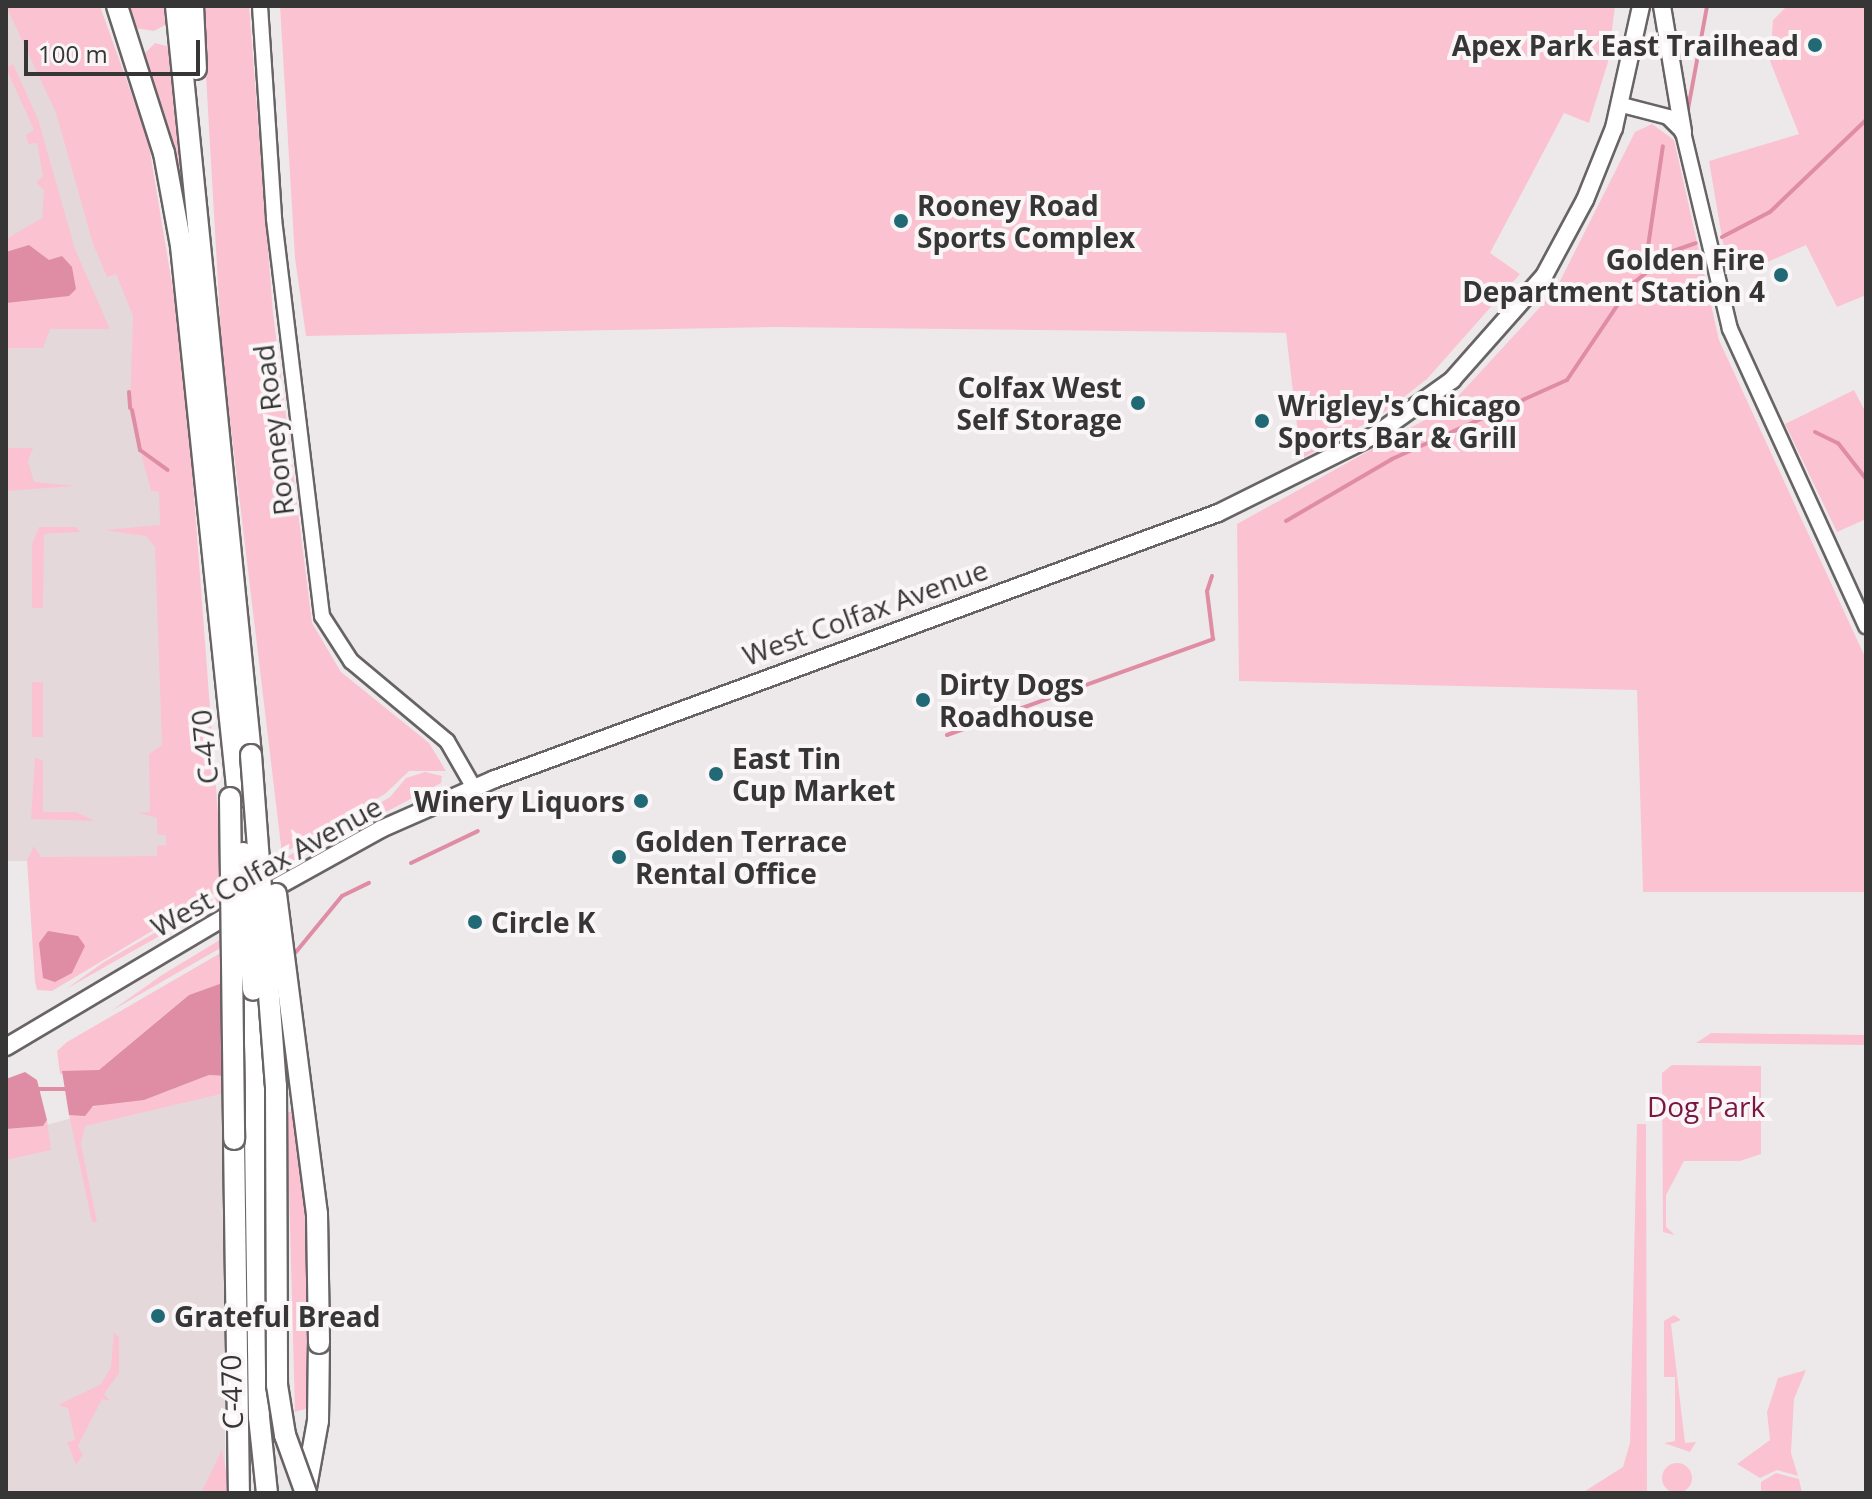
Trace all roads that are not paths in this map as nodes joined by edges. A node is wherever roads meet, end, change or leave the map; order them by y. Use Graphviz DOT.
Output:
graph roads {
  1 [pos="117,6"];
  2 [pos="176,6"];
  3 [pos="193,6"];
  4 [pos="260,6"];
  5 [pos="1641,6"];
  6 [pos="1662,6"];
  7 [pos="1622,105"];
  8 [pos="1683,132"];
  9 [pos="204,265"];
  10 [pos="1866,626"];
  11 [pos="255,755"];
  12 [pos="474,788"];
  13 [pos="234,798"];
  14 [pos="6,1047"];
  15 [pos="239,1493"];
  16 [pos="267,1493"];
  17 [pos="306,1493"];
  1 -- 13 [label="highway, C-470"];
  2 -- 9 [label="highway, C-470"];
  3 -- 9 [label="highway"];
  4 -- 12 [label="street, Rooney Road"];
  5 -- 7 [label="main road, West Colfax Avenue"];
  6 -- 8 [label="main road"];
  7 -- 8 [label="street"];
  7 -- 12 [label="main road, West Colfax Avenue"];
  8 -- 10 [label="street"];
  9 -- 11 [label="highway, C-470"];
  11 -- 17 [label="highway, C-470, bridge"];
  11 -- 17 [label="highway, bridge"];
  12 -- 14 [label="main road, West Colfax Avenue"];
  13 -- 15 [label="highway, bridge"];
  13 -- 16 [label="highway, C-470, bridge"];
}
